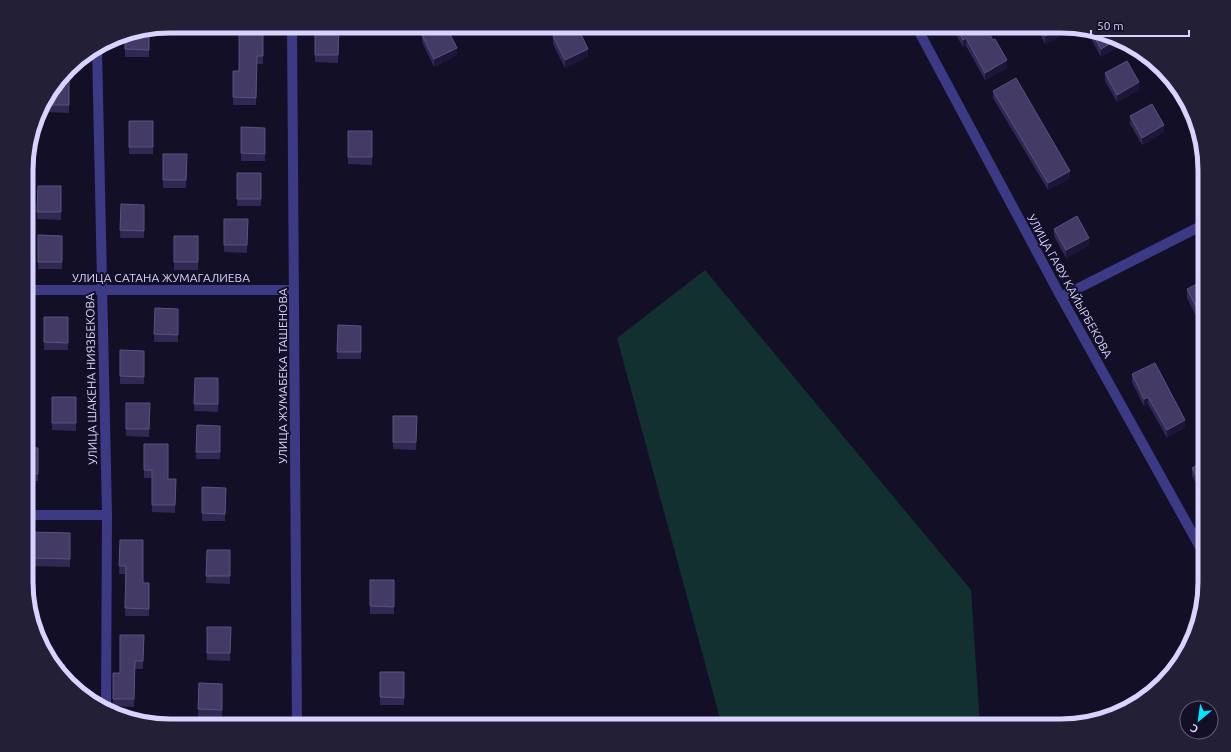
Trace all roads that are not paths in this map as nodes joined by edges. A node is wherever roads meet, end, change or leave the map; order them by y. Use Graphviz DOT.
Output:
graph roads {
  1 [pos="292,33"];
  2 [pos="920,33"];
  3 [pos="97,54"];
  4 [pos="1198,228"];
  5 [pos="33,290"];
  6 [pos="102,290"];
  7 [pos="294,290"];
  8 [pos="1061,297"];
  9 [pos="33,515"];
  10 [pos="107,515"];
  11 [pos="1198,543"];
  12 [pos="106,703"];
  13 [pos="297,719"];
  1 -- 7 [label="street, УЛИЦА ЖУМАБЕКА ТАШЕНОВА"];
  2 -- 8 [label="street, УЛИЦА ГАФУ КАЙЫРБЕКОВА"];
  3 -- 6 [label="street, УЛИЦА ШАКЕНА НИЯЗБЕКОВА"];
  4 -- 8 [label="street"];
  5 -- 6 [label="street, УЛИЦА САТАНА ЖУМАГАЛИЕВА"];
  6 -- 7 [label="street, УЛИЦА САТАНА ЖУМАГАЛИЕВА"];
  6 -- 10 [label="street, УЛИЦА ШАКЕНА НИЯЗБЕКОВА"];
  7 -- 13 [label="street, УЛИЦА ЖУМАБЕКА ТАШЕНОВА"];
  8 -- 11 [label="street, УЛИЦА ГАФУ КАЙЫРБЕКОВА"];
  9 -- 10 [label="street"];
  10 -- 12 [label="street, УЛИЦА ШАКЕНА НИЯЗБЕКОВА"];
}
